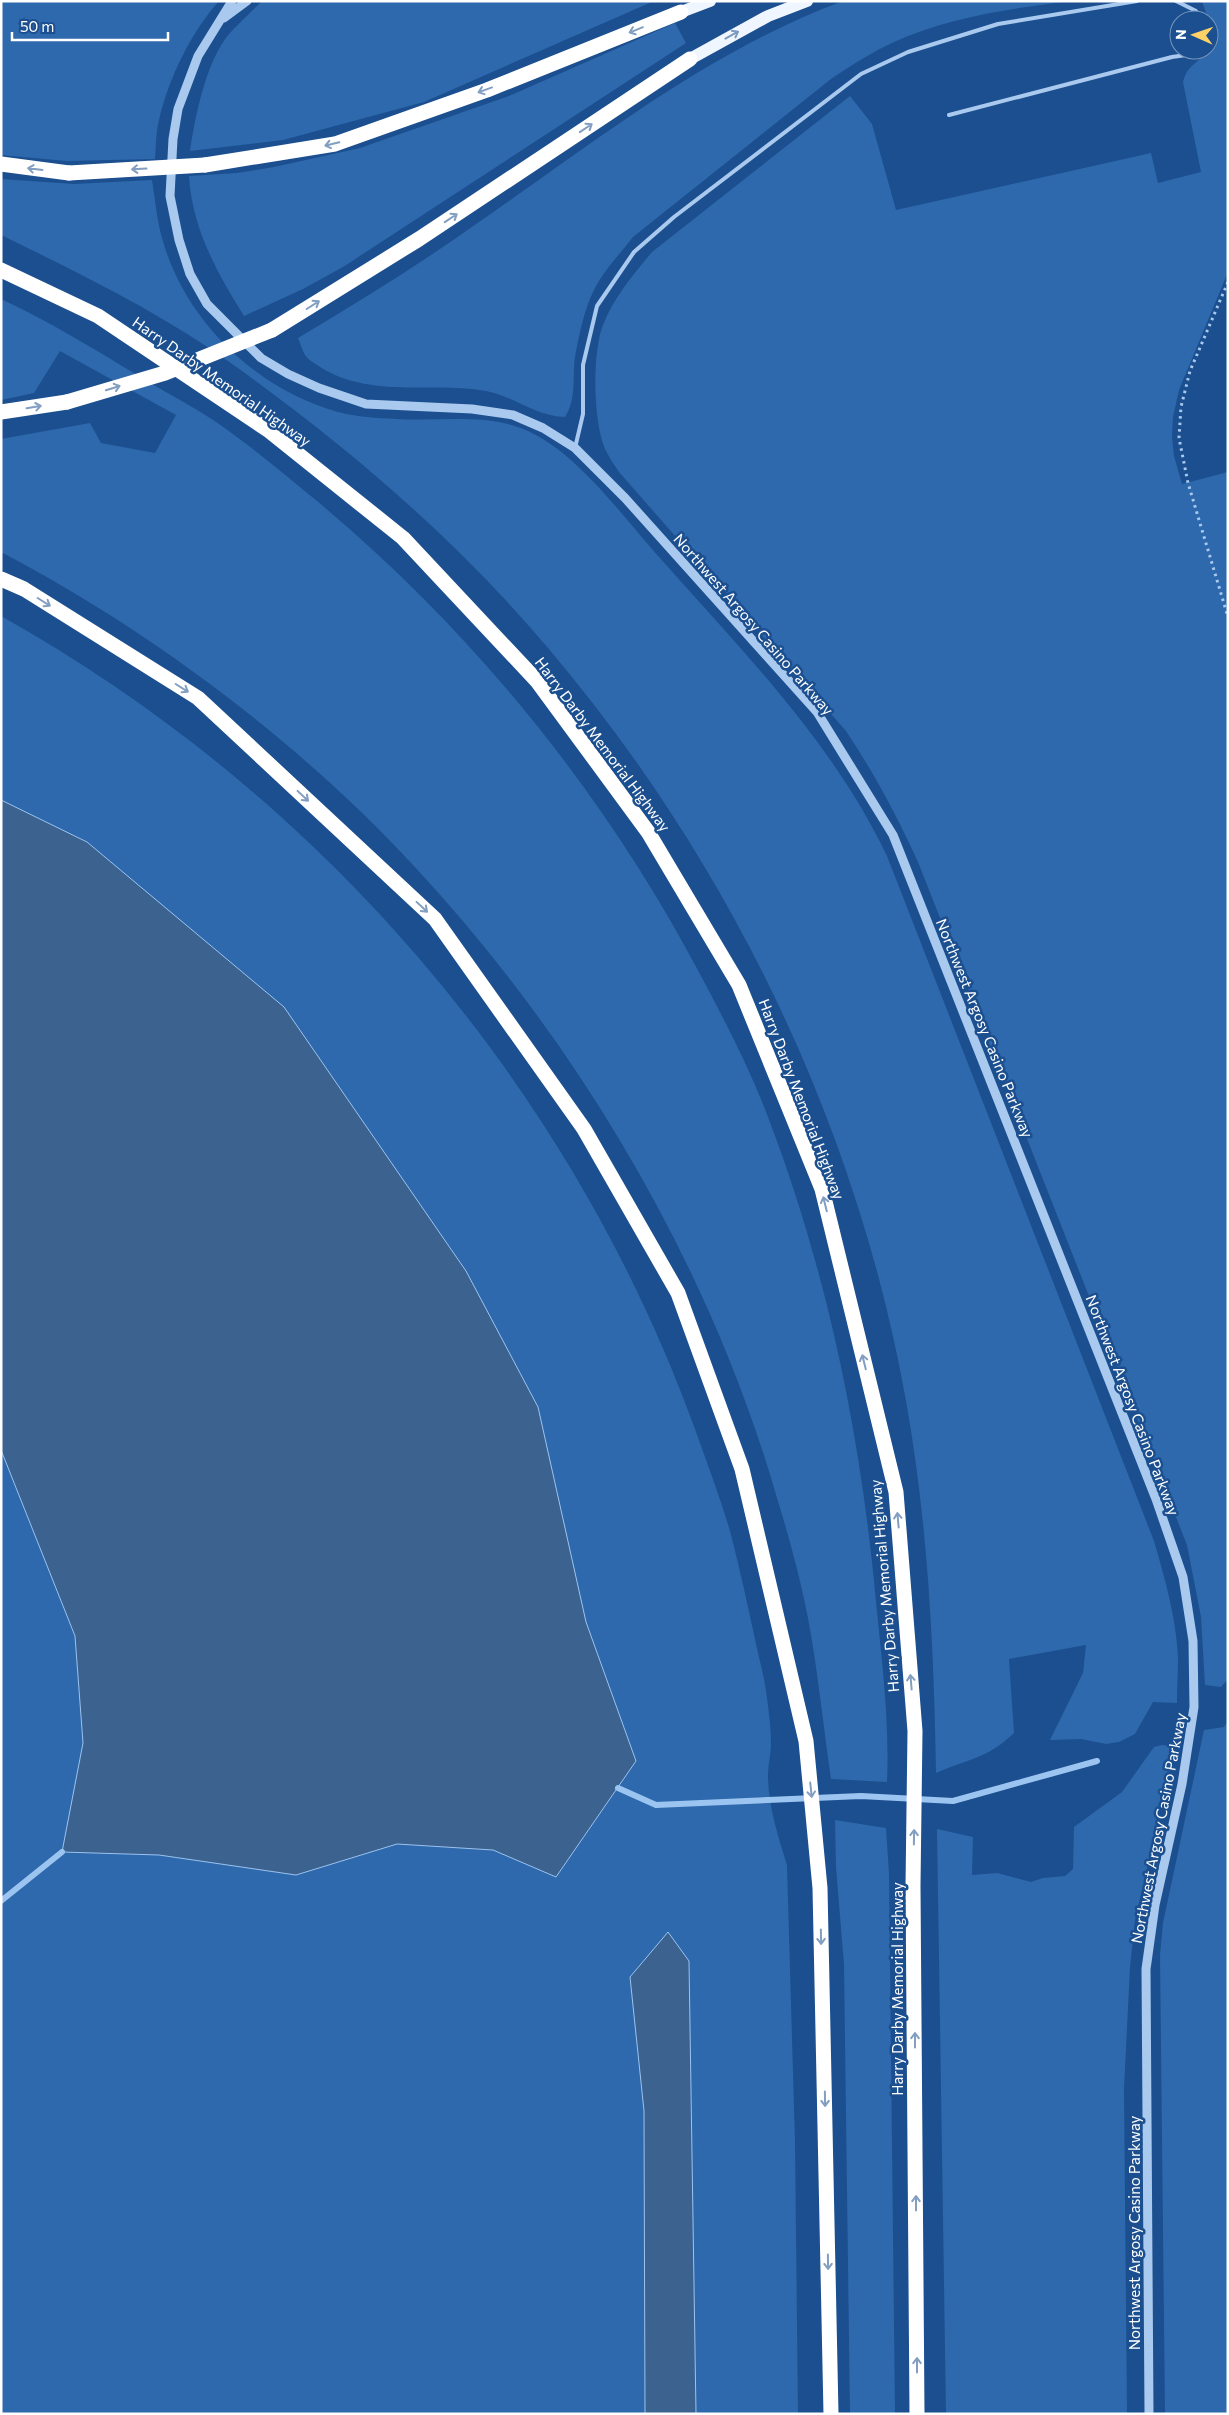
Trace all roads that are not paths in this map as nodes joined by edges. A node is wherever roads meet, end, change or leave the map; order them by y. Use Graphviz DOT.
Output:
graph roads {
  1 [pos="232,1"];
  2 [pos="247,1"];
  3 [pos="710,1"];
  4 [pos="807,1"];
  5 [pos="1137,1"];
  6 [pos="1176,1"];
  7 [pos="1194,10"];
  8 [pos="681,12"];
  9 [pos="219,22"];
  10 [pos="1169,58"];
  11 [pos="690,59"];
  12 [pos="949,115"];
  13 [pos="1,164"];
  14 [pos="1,270"];
  15 [pos="1,412"];
  16 [pos="575,448"];
  17 [pos="1,579"];
  18 [pos="831,2414"];
  19 [pos="917,2414"];
  20 [pos="1149,2414"];
  1 -- 9 [label="street, Northwest Argosy Casino Parkway"];
  2 -- 9 [label="street, Northwest Argosy Casino Parkway"];
  3 -- 8 [label="main road"];
  11 -- 4 [label="main road, one-way"];
  5 -- 16 [label="lane"];
  6 -- 7 [label="lane"];
  8 -- 13 [label="highway, one-way, bridge"];
  9 -- 16 [label="street, Northwest Argosy Casino Parkway"];
  10 -- 12 [label="lane"];
  15 -- 11 [label="highway, one-way, bridge"];
  19 -- 14 [label="highway, Harry Darby Memorial Highway, one-way"];
  16 -- 20 [label="street, Northwest Argosy Casino Parkway"];
  17 -- 18 [label="highway, one-way"];
}
